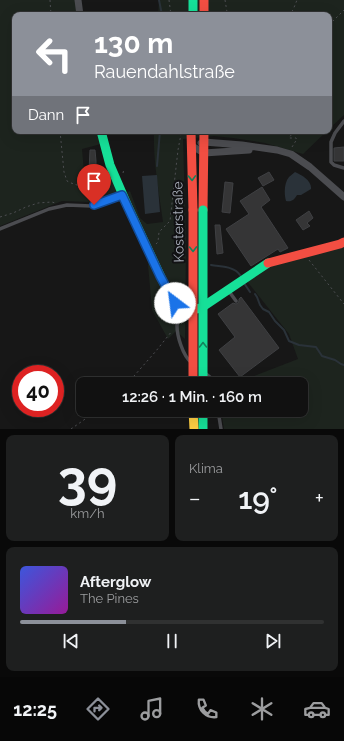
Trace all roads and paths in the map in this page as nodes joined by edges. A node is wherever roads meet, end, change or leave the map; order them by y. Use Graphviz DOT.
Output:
graph roads {
  1 [pos="50,0"];
  2 [pos="78,0"];
  3 [pos="169,0"];
  4 [pos="194,0"];
  5 [pos="204,0"];
  6 [pos="225,0"];
  7 [pos="297,0"];
  8 [pos="344,10"];
  9 [pos="51,12"];
  10 [pos="80,12"];
  11 [pos="171,12"];
  12 [pos="193,12"];
  13 [pos="204,12"];
  14 [pos="227,12"];
  15 [pos="291,12"];
  16 [pos="332,22"];
  17 [pos="344,121"];
  18 [pos="60,134"];
  19 [pos="102,134"];
  20 [pos="181,134"];
  21 [pos="191,134"];
  22 [pos="204,134"];
  23 [pos="292,134"];
  24 [pos="204,142"];
  25 [pos="192,146"];
  26 [pos="267,149"];
  27 [pos="204,153"];
  28 [pos="294,156"];
  29 [pos="344,168"];
  30 [pos="117,181"];
  31 [pos="122,195"];
  32 [pos="344,197"];
  33 [pos="59,207"];
  34 [pos="0,217"];
  35 [pos="0,229"];
  36 [pos="344,242"];
  37 [pos="156,244"];
  38 [pos="304,253"];
  39 [pos="228,290"];
  40 [pos="236,300"];
  41 [pos="344,304"];
  42 [pos="182,310"];
  43 [pos="177,325"];
  44 [pos="133,377"];
  45 [pos="193,377"];
  46 [pos="203,377"];
  47 [pos="210,377"];
  48 [pos="88,417"];
  49 [pos="194,417"];
  50 [pos="203,417"];
  51 [pos="218,417"];
  52 [pos="71,429"];
  53 [pos="194,429"];
  54 [pos="203,429"];
  55 [pos="221,429"];
  1 -- 9 [label="path"];
  2 -- 10 [label="street"];
  3 -- 11 [label="path"];
  4 -- 12 [label="main road"];
  5 -- 13 [label="main road"];
  6 -- 14 [label="path"];
  7 -- 15 [label="path"];
  8 -- 16 [label="path"];
  17 -- 29 [label="lane"];
  18 -- 30 [label="path"];
  19 -- 30 [label="main road"];
  20 -- 37 [label="path"];
  21 -- 25 [label="main road, Kosterstraße"];
  22 -- 24 [label="main road, Kosterstraße"];
  23 -- 28 [label="path"];
  24 -- 25 [label="street"];
  24 -- 26 [label="street"];
  24 -- 27 [label="main road, Kosterstraße"];
  25 -- 27 [label="street"];
  25 -- 45 [label="main road, Kosterstraße, one-way, bridge"];
  26 -- 27 [label="street"];
  26 -- 28 [label="street"];
  46 -- 27 [label="main road, Kosterstraße, one-way, bridge"];
  28 -- 32 [label="street"];
  30 -- 31 [label="main road"];
  31 -- 33 [label="lane"];
  31 -- 42 [label="main road"];
  33 -- 34 [label="path"];
  33 -- 35 [label="lane"];
  36 -- 38 [label="main road"];
  38 -- 39 [label="main road"];
  38 -- 41 [label="path"];
  39 -- 40 [label="lane"];
  39 -- 42 [label="main road"];
  42 -- 43 [label="lane"];
  43 -- 44 [label="path"];
  43 -- 47 [label="lane"];
  48 -- 52 [label="path"];
  49 -- 53 [label="main road"];
  50 -- 54 [label="main road"];
  51 -- 55 [label="lane"];
}
